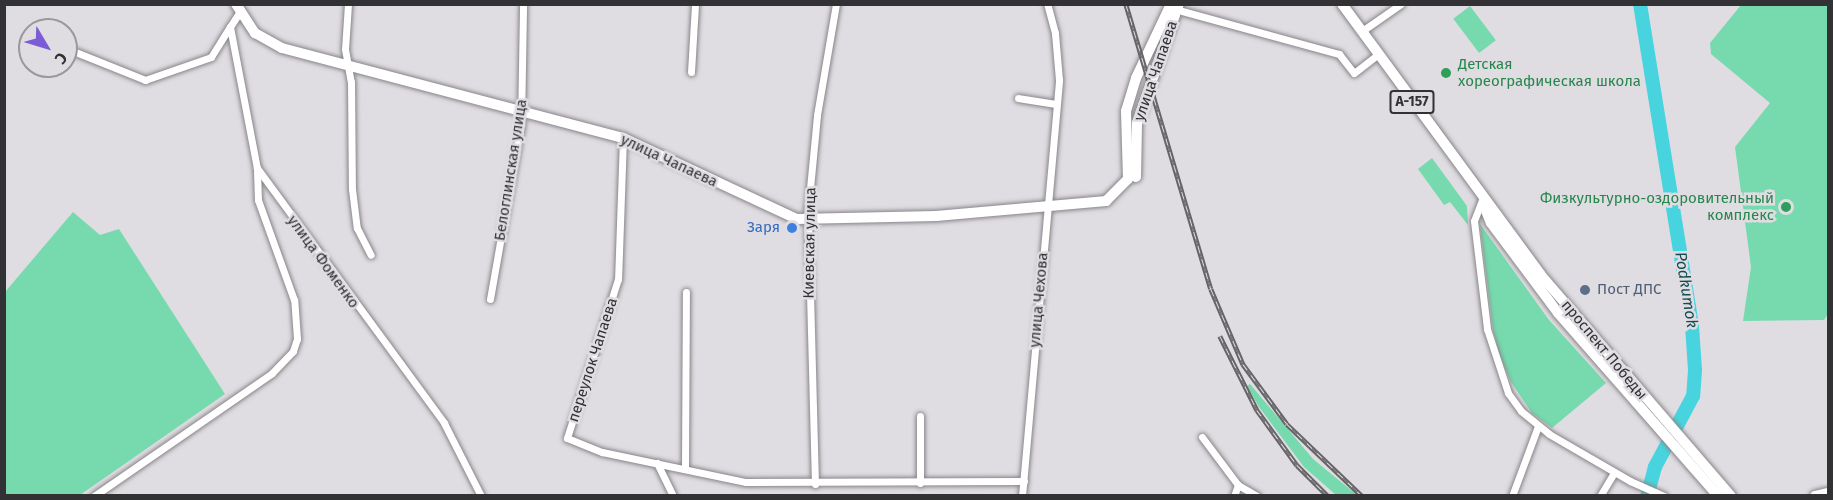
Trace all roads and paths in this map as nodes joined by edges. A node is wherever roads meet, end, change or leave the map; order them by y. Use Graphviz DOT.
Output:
graph roads {
  1 [pos="348,4"];
  2 [pos="523,4"];
  3 [pos="695,4"];
  4 [pos="836,4"];
  5 [pos="1047,4"];
  6 [pos="1171,4"];
  7 [pos="1342,4"];
  8 [pos="1401,4"];
  9 [pos="1181,8"];
  10 [pos="237,9"];
  11 [pos="231,27"];
  12 [pos="1362,31"];
  13 [pos="78,53"];
  14 [pos="1378,54"];
  15 [pos="348,66"];
  16 [pos="690,72"];
  17 [pos="1018,98"];
  18 [pos="1056,104"];
  19 [pos="522,111"];
  20 [pos="623,138"];
  21 [pos="257,168"];
  22 [pos="1482,200"];
  23 [pos="1046,207"];
  24 [pos="808,219"];
  25 [pos="371,255"];
  26 [pos="686,292"];
  27 [pos="490,299"];
  28 [pos="1612,369"];
  29 [pos="920,416"];
  30 [pos="1538,426"];
  31 [pos="1202,437"];
  32 [pos="657,463"];
  33 [pos="685,468"];
  34 [pos="1614,472"];
  35 [pos="1023,481"];
  36 [pos="920,483"];
  37 [pos="814,484"];
  38 [pos="1238,485"];
  39 [pos="1828,493"];
  40 [pos="94,495"];
  41 [pos="481,495"];
  42 [pos="673,495"];
  43 [pos="1022,495"];
  44 [pos="1234,495"];
  45 [pos="1257,495"];
  46 [pos="1512,495"];
  47 [pos="1600,495"];
  48 [pos="1664,495"];
  49 [pos="1718,495"];
  50 [pos="1731,495"];
  51 [pos="1815,495"];
  1 -- 15 [label="street"];
  2 -- 19 [label="street, Белоглинская улица"];
  3 -- 16 [label="street"];
  4 -- 24 [label="street, Киевская улица"];
  5 -- 18 [label="street, улица Чехова"];
  6 -- 23 [label="main road, улица Чапаева"];
  7 -- 12 [label="main road, проспект Победы / А-157"];
  8 -- 12 [label="street"];
  9 -- 14 [label="street"];
  9 -- 23 [label="main road, улица Чапаева"];
  10 -- 11 [label="street"];
  10 -- 15 [label="main road, улица Чапаева"];
  11 -- 13 [label="street"];
  11 -- 21 [label="street, улица Фоменко"];
  12 -- 14 [label="main road, проспект Победы / А-157"];
  14 -- 22 [label="main road, проспект Победы / А-157"];
  15 -- 19 [label="main road, улица Чапаева"];
  15 -- 25 [label="street"];
  17 -- 18 [label="street"];
  18 -- 23 [label="street, улица Чехова"];
  19 -- 20 [label="main road, улица Чапаева"];
  19 -- 27 [label="street, Белоглинская улица"];
  20 -- 24 [label="main road, улица Чапаева"];
  20 -- 32 [label="street, переулок Чапаева"];
  21 -- 40 [label="street"];
  21 -- 41 [label="street, улица Фоменко"];
  22 -- 28 [label="main road, проспект Победы / А-157"];
  22 -- 30 [label="street"];
  23 -- 24 [label="main road, улица Чапаева"];
  23 -- 35 [label="street, улица Чехова"];
  24 -- 37 [label="street, Киевская улица"];
  26 -- 33 [label="street"];
  28 -- 49 [label="main road, проспект Победы / А-157"];
  28 -- 50 [label="main road, проспект Победы / А-157"];
  29 -- 36 [label="street"];
  30 -- 34 [label="street"];
  30 -- 46 [label="street"];
  31 -- 38 [label="street"];
  32 -- 33 [label="street"];
  32 -- 42 [label="street"];
  33 -- 37 [label="street"];
  34 -- 47 [label="street"];
  34 -- 48 [label="street"];
  35 -- 36 [label="street"];
  35 -- 43 [label="street, улица Чехова"];
  36 -- 37 [label="street"];
  38 -- 44 [label="street"];
  38 -- 45 [label="street"];
  39 -- 51 [label="main road"];
}
